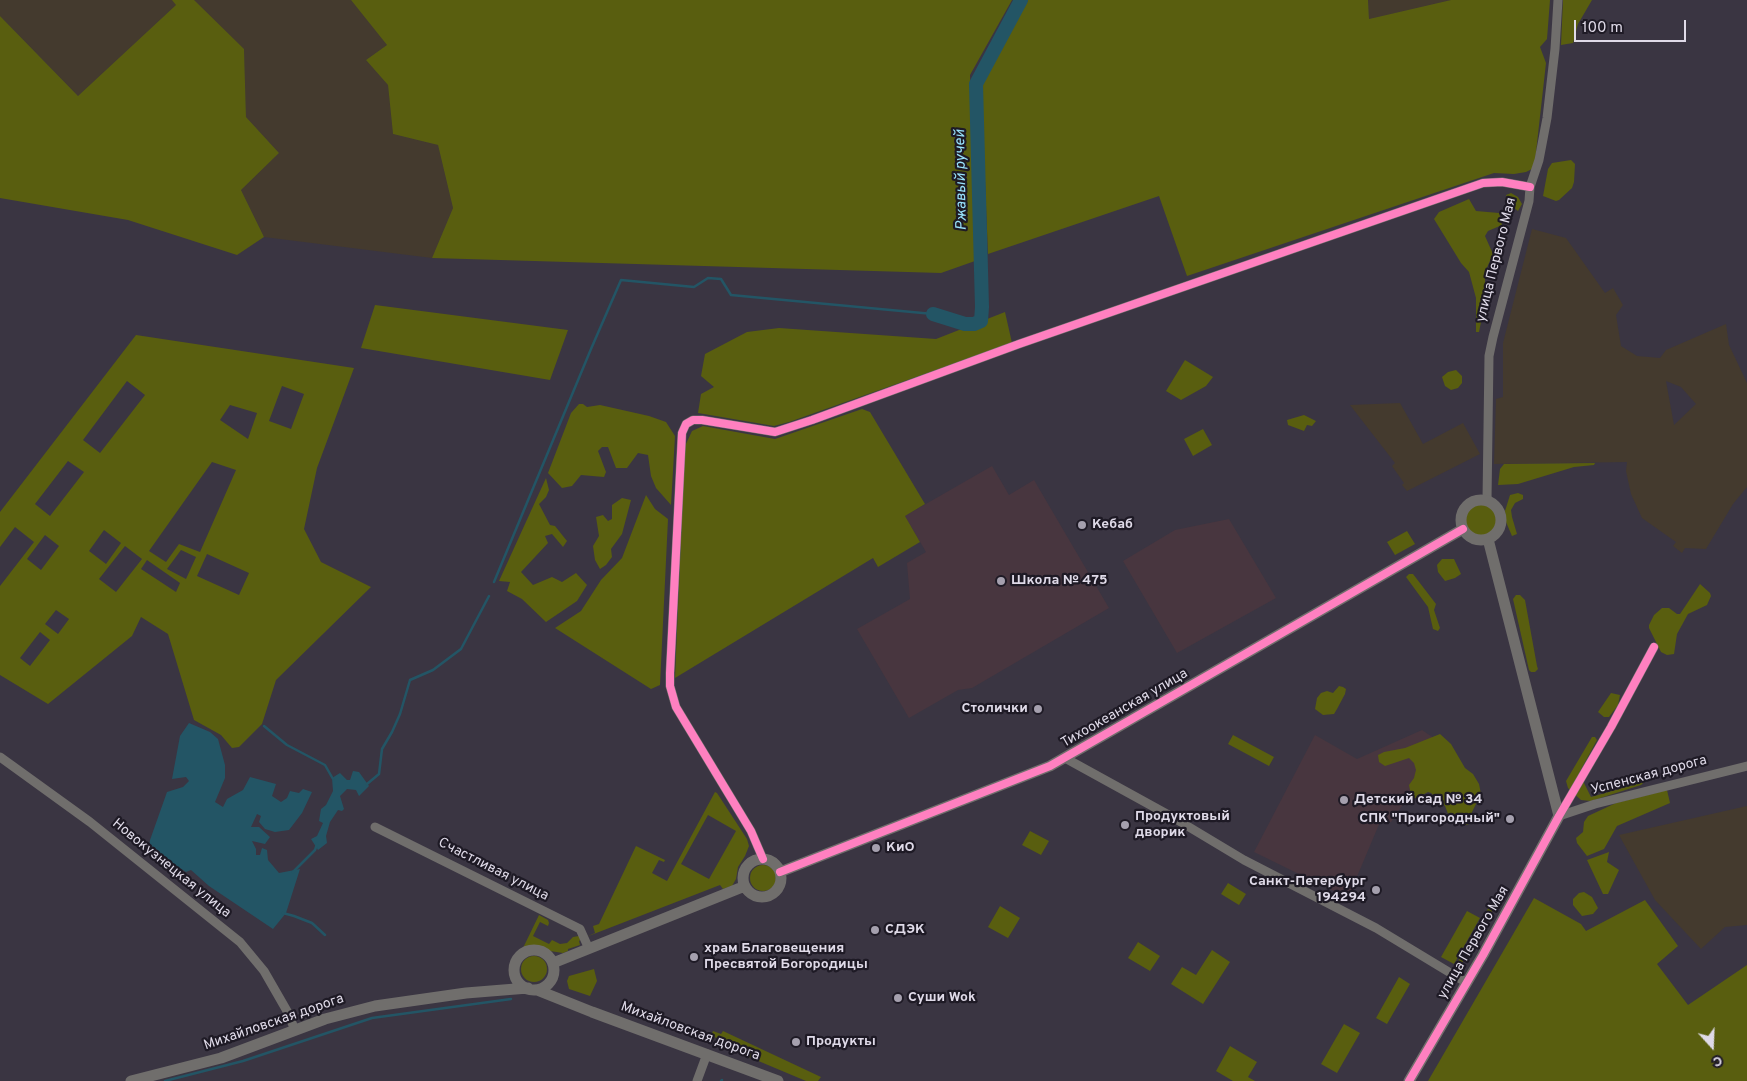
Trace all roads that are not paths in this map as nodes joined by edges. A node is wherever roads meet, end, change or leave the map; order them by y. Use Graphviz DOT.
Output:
graph roads {
  1 [pos="1558,0"];
  2 [pos="1530,187"];
  3 [pos="1487,500"];
  4 [pos="1463,529"];
  5 [pos="1488,539"];
  6 [pos="1654,647"];
  7 [pos="0,757"];
  8 [pos="1065,758"];
  9 [pos="1747,766"];
  10 [pos="1559,816"];
  11 [pos="375,827"];
  12 [pos="763,859"];
  13 [pos="780,872"];
  14 [pos="744,886"];
  15 [pos="589,949"];
  16 [pos="553,963"];
  17 [pos="515,971"];
  18 [pos="553,977"];
  19 [pos="1467,983"];
  20 [pos="532,989"];
  21 [pos="487,991"];
  22 [pos="564,1000"];
  23 [pos="295,1030"];
  24 [pos="707,1054"];
  25 [pos="131,1081"];
  26 [pos="697,1081"];
  27 [pos="778,1081"];
  28 [pos="1409,1081"];
  1 -- 2 [label="street, улица Первого Мая"];
  2 -- 3 [label="street, улица Первого Мая"];
  2 -- 12 [label="street"];
  3 -- 4 [label="street"];
  3 -- 5 [label="street"];
  4 -- 5 [label="street"];
  4 -- 8 [label="street, Тихоокеанская улица"];
  5 -- 10 [label="street"];
  6 -- 10 [label="street"];
  7 -- 23 [label="street, Новокузнецкая улица"];
  8 -- 13 [label="street, Тихоокеанская улица"];
  8 -- 19 [label="street"];
  9 -- 10 [label="street, Успенская дорога"];
  10 -- 19 [label="street, улица Первого Мая"];
  11 -- 15 [label="street, Счастливая улица"];
  12 -- 13 [label="street"];
  12 -- 14 [label="street"];
  13 -- 14 [label="street"];
  14 -- 15 [label="street"];
  15 -- 16 [label="street"];
  16 -- 17 [label="street"];
  16 -- 18 [label="street"];
  17 -- 20 [label="street"];
  17 -- 21 [label="street, Михайловская дорога"];
  18 -- 20 [label="street"];
  18 -- 22 [label="street"];
  19 -- 28 [label="street, улица Первого Мая"];
  20 -- 21 [label="street, Михайловская дорога"];
  20 -- 22 [label="street, Михайловская дорога"];
  21 -- 23 [label="street, Михайловская дорога"];
  22 -- 24 [label="street, Михайловская дорога"];
  23 -- 25 [label="street, Михайловская дорога"];
  24 -- 26 [label="street"];
  24 -- 27 [label="street, Михайловская дорога"];
}
